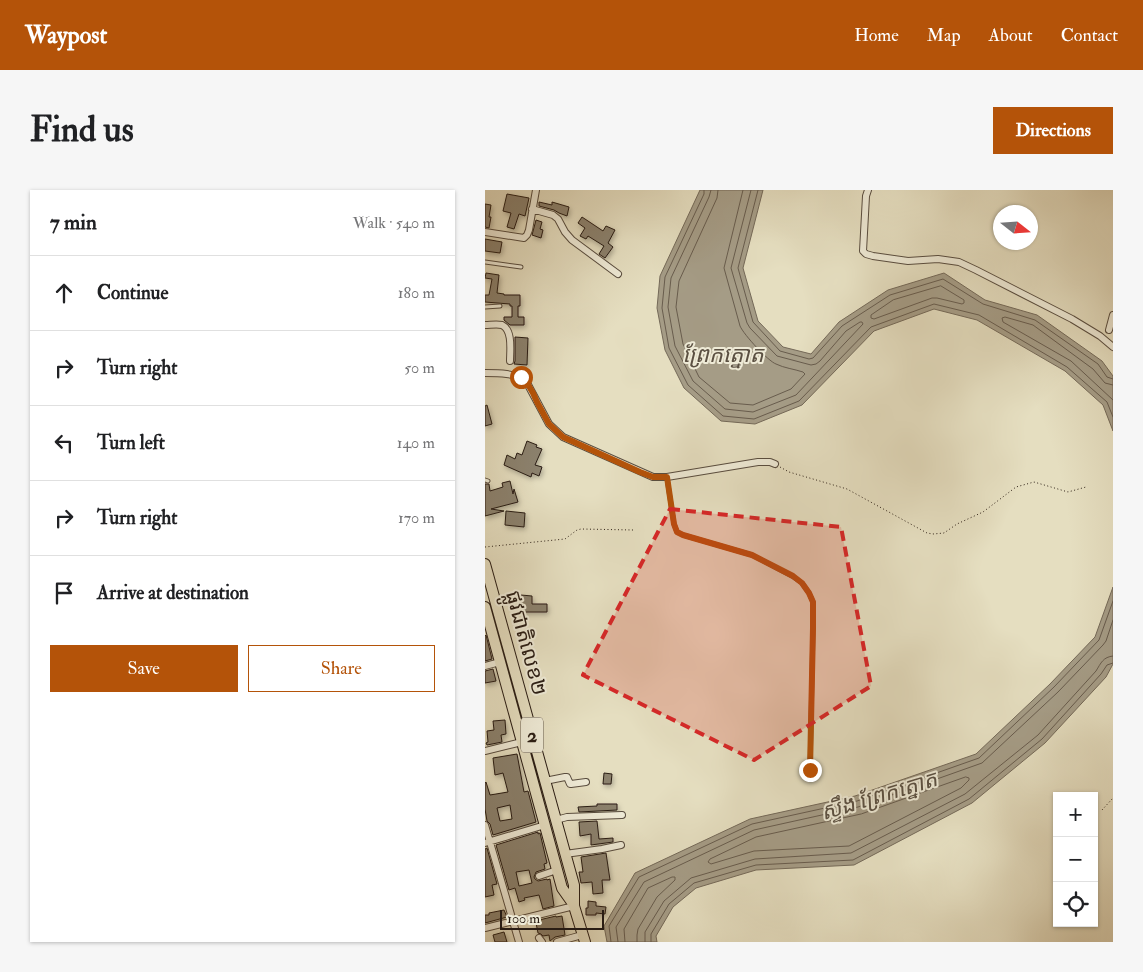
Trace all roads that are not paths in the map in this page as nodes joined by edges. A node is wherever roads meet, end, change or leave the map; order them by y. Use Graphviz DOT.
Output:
graph roads {
  1 [pos="536,190"];
  2 [pos="868,190"];
  3 [pos="533,209"];
  4 [pos="485,232"];
  5 [pos="485,262"];
  6 [pos="521,267"];
  7 [pos="618,274"];
  8 [pos="500,306"];
  9 [pos="485,307"];
  10 [pos="1113,315"];
  11 [pos="485,325"];
  12 [pos="1109,330"];
  13 [pos="1113,347"];
  14 [pos="510,361"];
  15 [pos="485,373"];
  16 [pos="775,464"];
  17 [pos="667,477"];
  18 [pos="485,564"];
  19 [pos="485,607"];
  20 [pos="500,662"];
  21 [pos="485,666"];
  22 [pos="522,742"];
  23 [pos="485,751"];
  24 [pos="810,770"];
  25 [pos="545,781"];
  26 [pos="586,782"];
  27 [pos="622,815"];
  28 [pos="556,820"];
  29 [pos="485,825"];
  30 [pos="545,825"];
  31 [pos="487,842"];
  32 [pos="621,845"];
  33 [pos="565,854"];
  34 [pos="557,870"];
  35 [pos="539,876"];
  36 [pos="574,906"];
  37 [pos="513,921"];
  38 [pos="485,928"];
  39 [pos="583,938"];
  40 [pos="519,942"];
  41 [pos="557,942"];
  1 -- 3 [label="street"];
  2 -- 13 [label="street"];
  3 -- 4 [label="street"];
  3 -- 7 [label="street"];
  5 -- 6 [label="lane"];
  8 -- 9 [label="lane"];
  10 -- 12 [label="street"];
  11 -- 14 [label="street"];
  15 -- 17 [label="street"];
  16 -- 17 [label="street"];
  17 -- 24 [label="lane"];
  18 -- 25 [label="highway, ផ្លូវជាតិលេខ២ / 2"];
  19 -- 20 [label="highway, ផ្លូវជាតិលេខ២ / 2"];
  20 -- 21 [label="street"];
  20 -- 22 [label="highway, ផ្លូវជាតិលេខ២ / 2"];
  22 -- 23 [label="street"];
  22 -- 30 [label="highway, ផ្លូវជាតិលេខ២ / 2"];
  25 -- 26 [label="street"];
  25 -- 28 [label="highway, ផ្លូវជាតិលេខ២ / 2"];
  27 -- 28 [label="street"];
  28 -- 33 [label="highway, ផ្លូវជាតិលេខ២ / 2"];
  29 -- 31 [label="street"];
  30 -- 31 [label="street"];
  30 -- 34 [label="highway, ផ្លូវជាតិលេខ២ / 2"];
  31 -- 37 [label="street"];
  32 -- 33 [label="street"];
  33 -- 36 [label="highway, ផ្លូវជាតិលេខ២ / 2"];
  34 -- 35 [label="street"];
  34 -- 36 [label="highway, ផ្លូវជាតិលេខ២ / 2"];
  36 -- 37 [label="street"];
  36 -- 39 [label="highway, ផ្លូវជាតិលេខ២ / 2"];
  37 -- 38 [label="street"];
  37 -- 40 [label="street"];
  39 -- 41 [label="street"];
}
